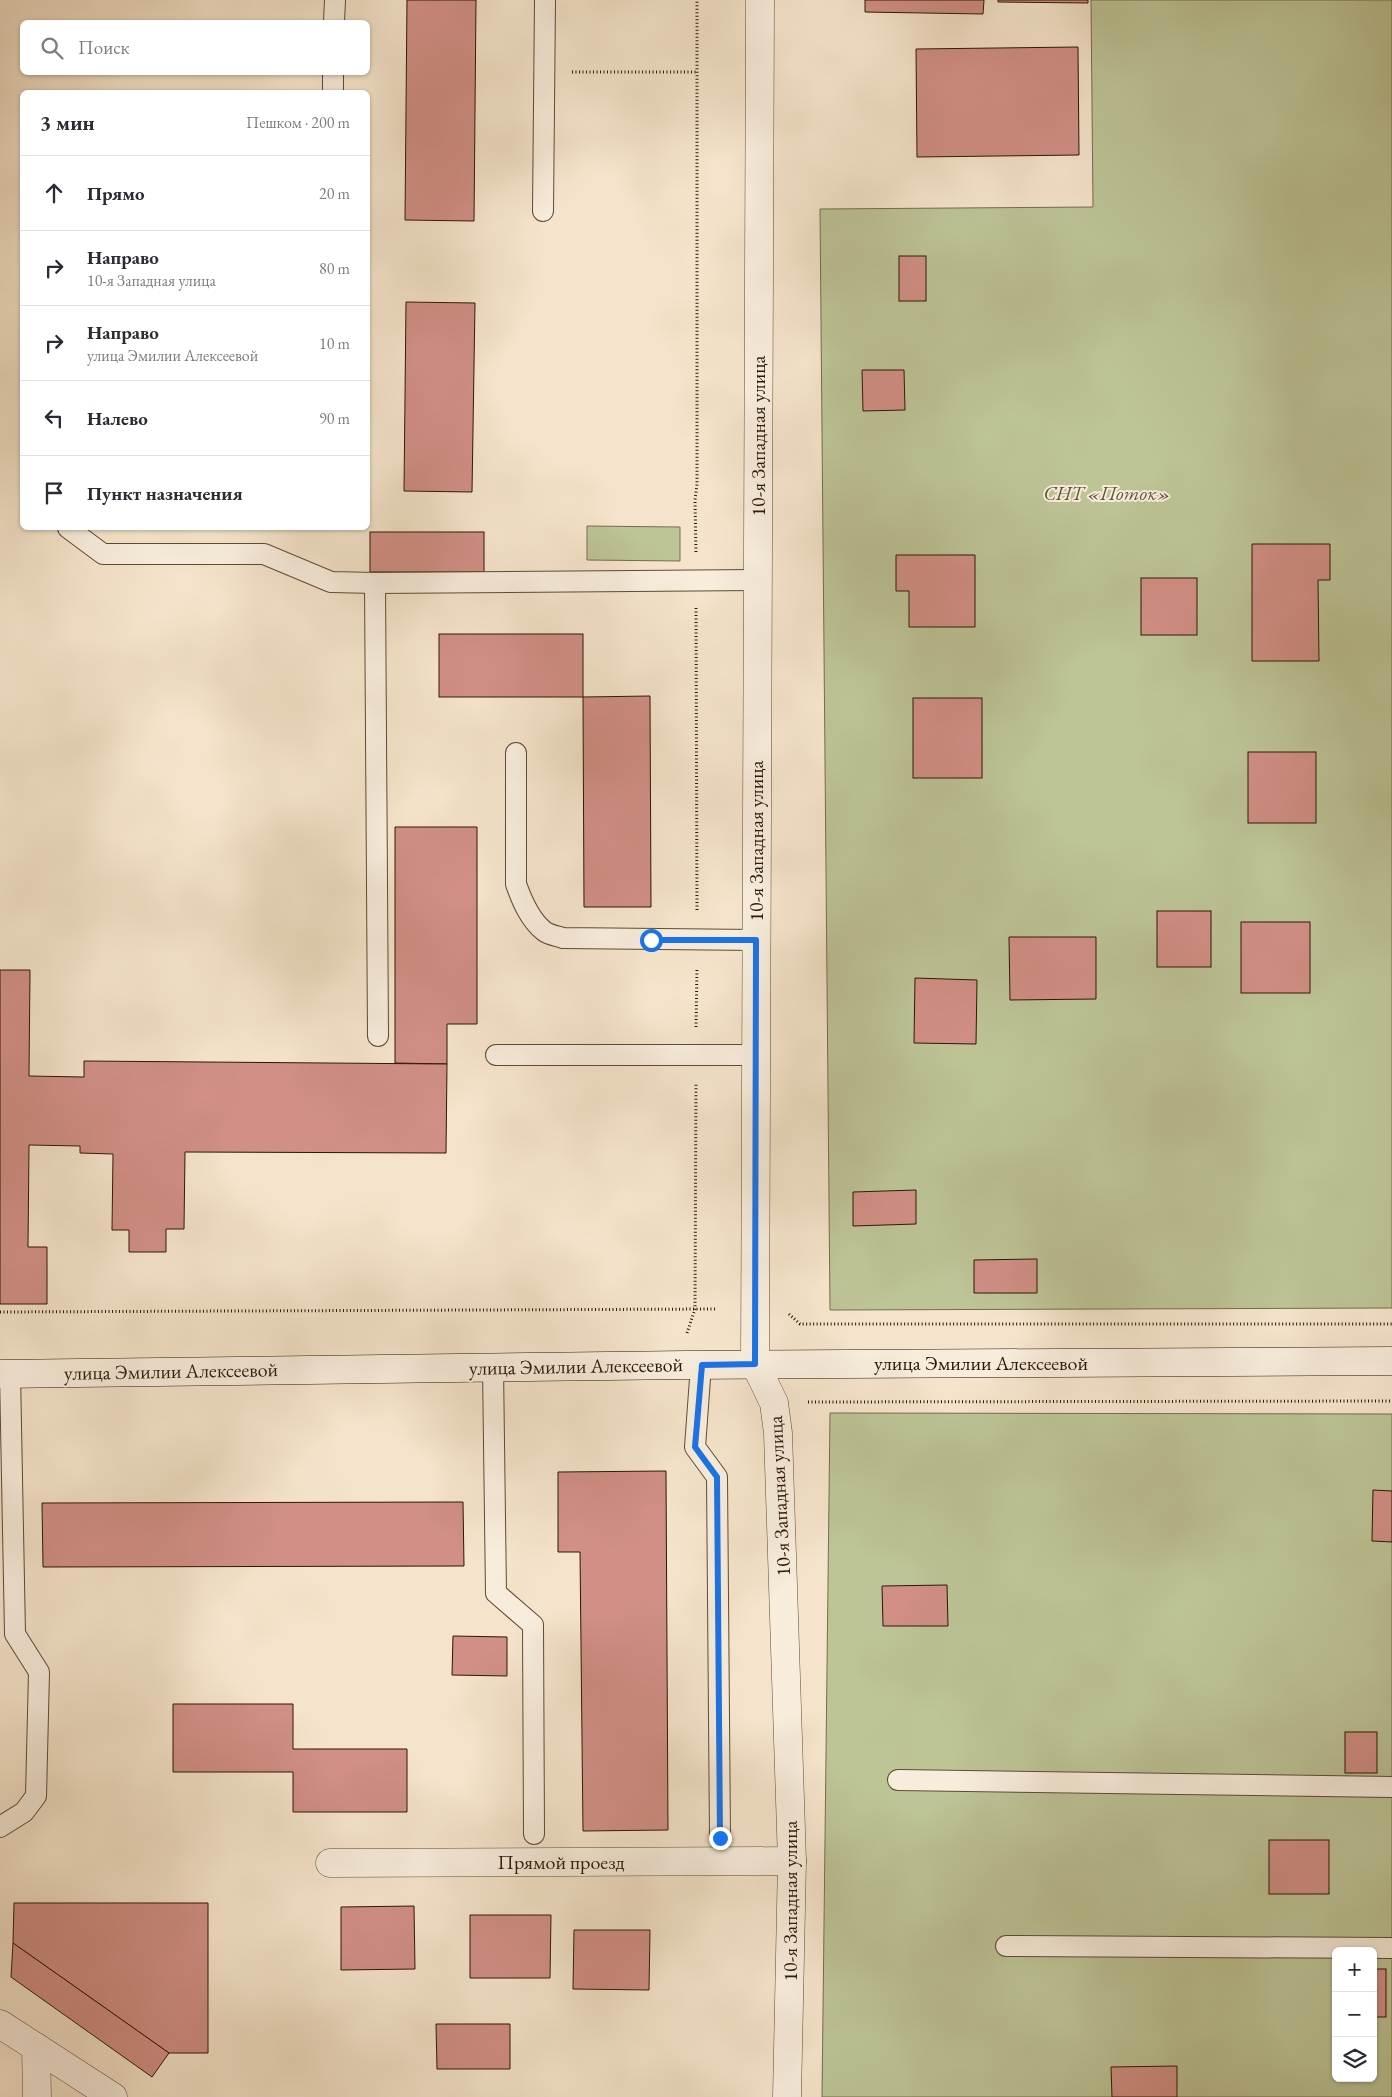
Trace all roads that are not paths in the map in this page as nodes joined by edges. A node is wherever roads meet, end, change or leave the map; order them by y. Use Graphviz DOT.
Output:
graph roads {
  1 [pos="334,0"];
  2 [pos="545,0"];
  3 [pos="760,0"];
  4 [pos="334,20"];
  5 [pos="333,75"];
  6 [pos="333,90"];
  7 [pos="543,211"];
  8 [pos="71,530"];
  9 [pos="757,580"];
  10 [pos="375,583"];
  11 [pos="516,754"];
  12 [pos="756,940"];
  13 [pos="378,1036"];
  14 [pos="496,1055"];
  15 [pos="756,1055"];
  16 [pos="1392,1361"];
  17 [pos="755,1364"];
  18 [pos="702,1365"];
  19 [pos="493,1367"];
  20 [pos="5,1374"];
  21 [pos="898,1780"];
  22 [pos="1392,1787"];
  23 [pos="0,1827"];
  24 [pos="534,1834"];
  25 [pos="720,1838"];
  26 [pos="792,1861"];
  27 [pos="330,1863"];
  28 [pos="1006,1946"];
  29 [pos="1392,1948"];
  30 [pos="0,2024"];
  31 [pos="36,2047"];
  32 [pos="37,2097"];
  33 [pos="113,2097"];
  34 [pos="787,2097"];
  1 -- 4 [label="lane"];
  2 -- 7 [label="lane"];
  3 -- 9 [label="street, 10-я Западная улица"];
  5 -- 6 [label="lane"];
  8 -- 10 [label="lane"];
  9 -- 10 [label="lane"];
  9 -- 12 [label="street, 10-я Западная улица"];
  10 -- 13 [label="lane"];
  11 -- 12 [label="lane"];
  12 -- 15 [label="street, 10-я Западная улица"];
  14 -- 15 [label="lane"];
  15 -- 17 [label="street, 10-я Западная улица"];
  16 -- 17 [label="street, улица Эмилии Алексеевой"];
  17 -- 18 [label="street, улица Эмилии Алексеевой"];
  17 -- 26 [label="street, 10-я Западная улица"];
  18 -- 19 [label="street, улица Эмилии Алексеевой"];
  18 -- 25 [label="lane"];
  19 -- 20 [label="street, улица Эмилии Алексеевой"];
  19 -- 24 [label="lane"];
  20 -- 23 [label="lane"];
  21 -- 22 [label="lane"];
  26 -- 27 [label="street, Прямой проезд"];
  26 -- 34 [label="street, 10-я Западная улица"];
  28 -- 29 [label="lane"];
  30 -- 31 [label="street"];
  31 -- 32 [label="street"];
  31 -- 33 [label="street"];
}
